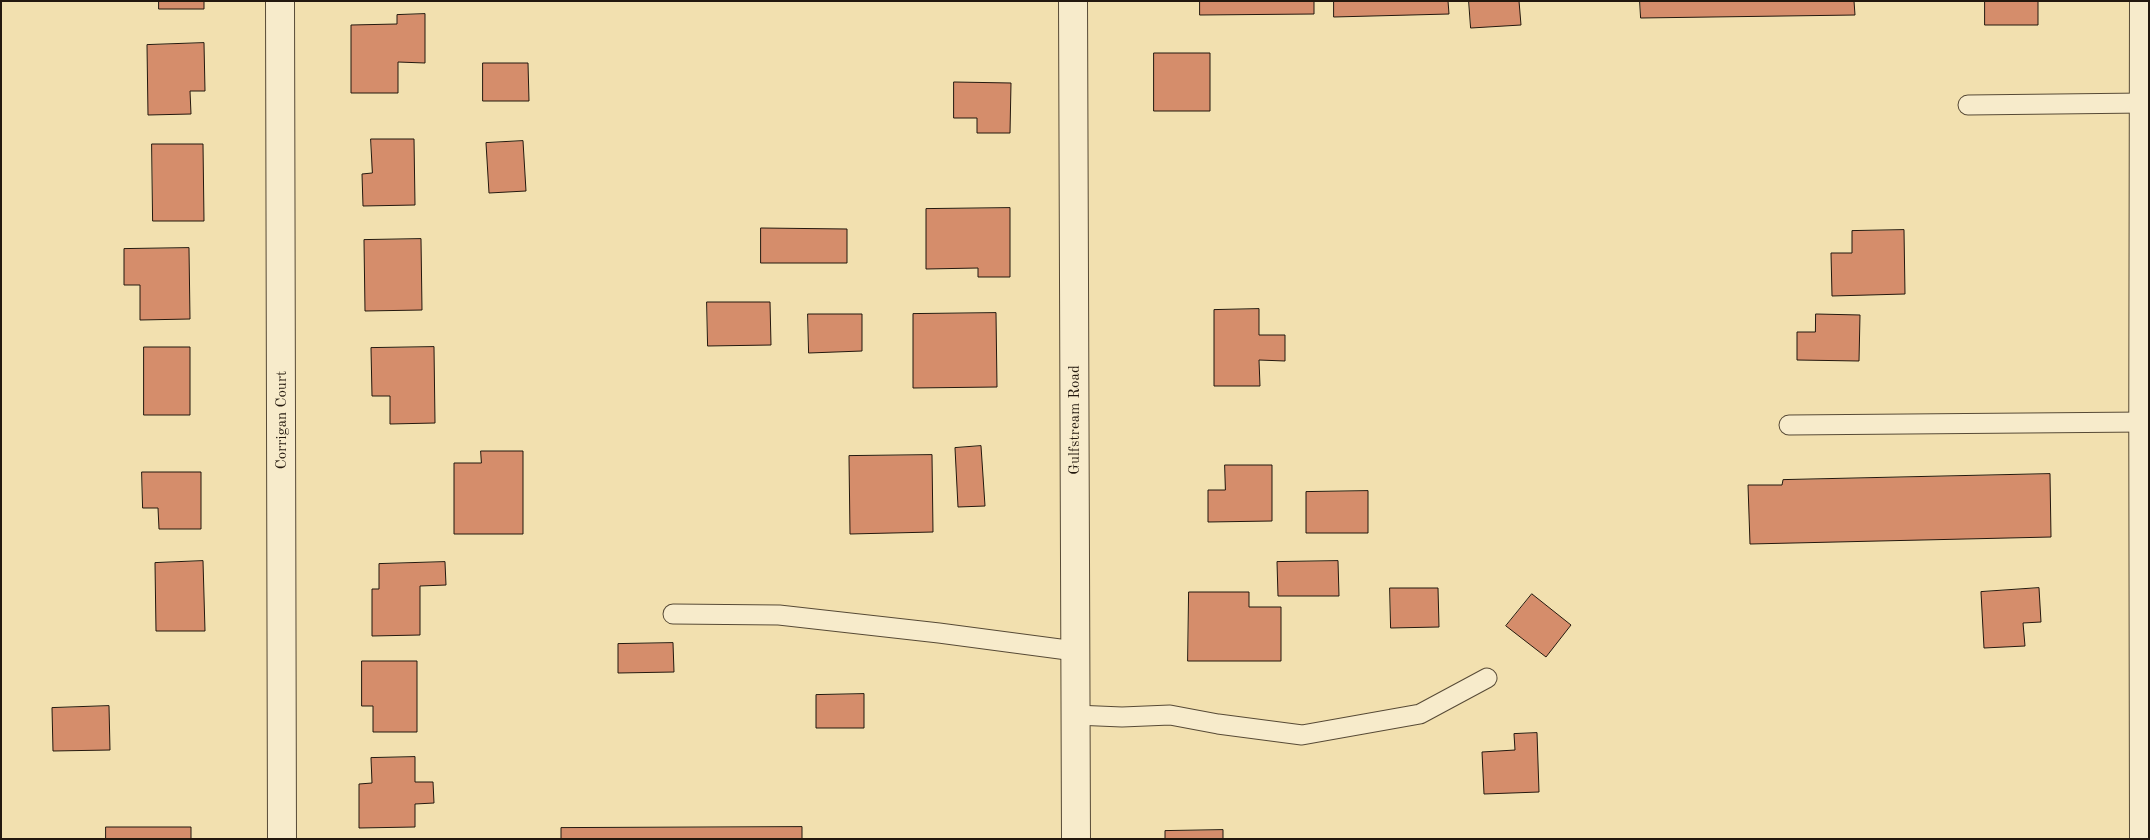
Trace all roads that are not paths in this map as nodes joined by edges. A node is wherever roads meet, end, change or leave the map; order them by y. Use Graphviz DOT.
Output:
graph roads {
  1 [pos="280,1"];
  2 [pos="1073,1"];
  3 [pos="2144,1"];
  4 [pos="2144,103"];
  5 [pos="1968,105"];
  6 [pos="2146,293"];
  7 [pos="2144,422"];
  8 [pos="1789,425"];
  9 [pos="673,614"];
  10 [pos="1075,651"];
  11 [pos="1486,678"];
  12 [pos="2146,684"];
  13 [pos="1076,715"];
  14 [pos="282,839"];
  15 [pos="1064,839"];
  16 [pos="1076,839"];
  17 [pos="2144,839"];
  1 -- 14 [label="street, Corrigan Court"];
  2 -- 10 [label="street, Gulfstream Road"];
  3 -- 4 [label="street"];
  4 -- 5 [label="lane"];
  4 -- 6 [label="street"];
  6 -- 7 [label="street"];
  7 -- 8 [label="lane"];
  7 -- 12 [label="street"];
  9 -- 10 [label="lane"];
  10 -- 13 [label="street, Gulfstream Road"];
  11 -- 13 [label="lane"];
  12 -- 17 [label="street"];
  13 -- 16 [label="street, Gulfstream Road"];
  15 -- 16 [label="lane"];
}
